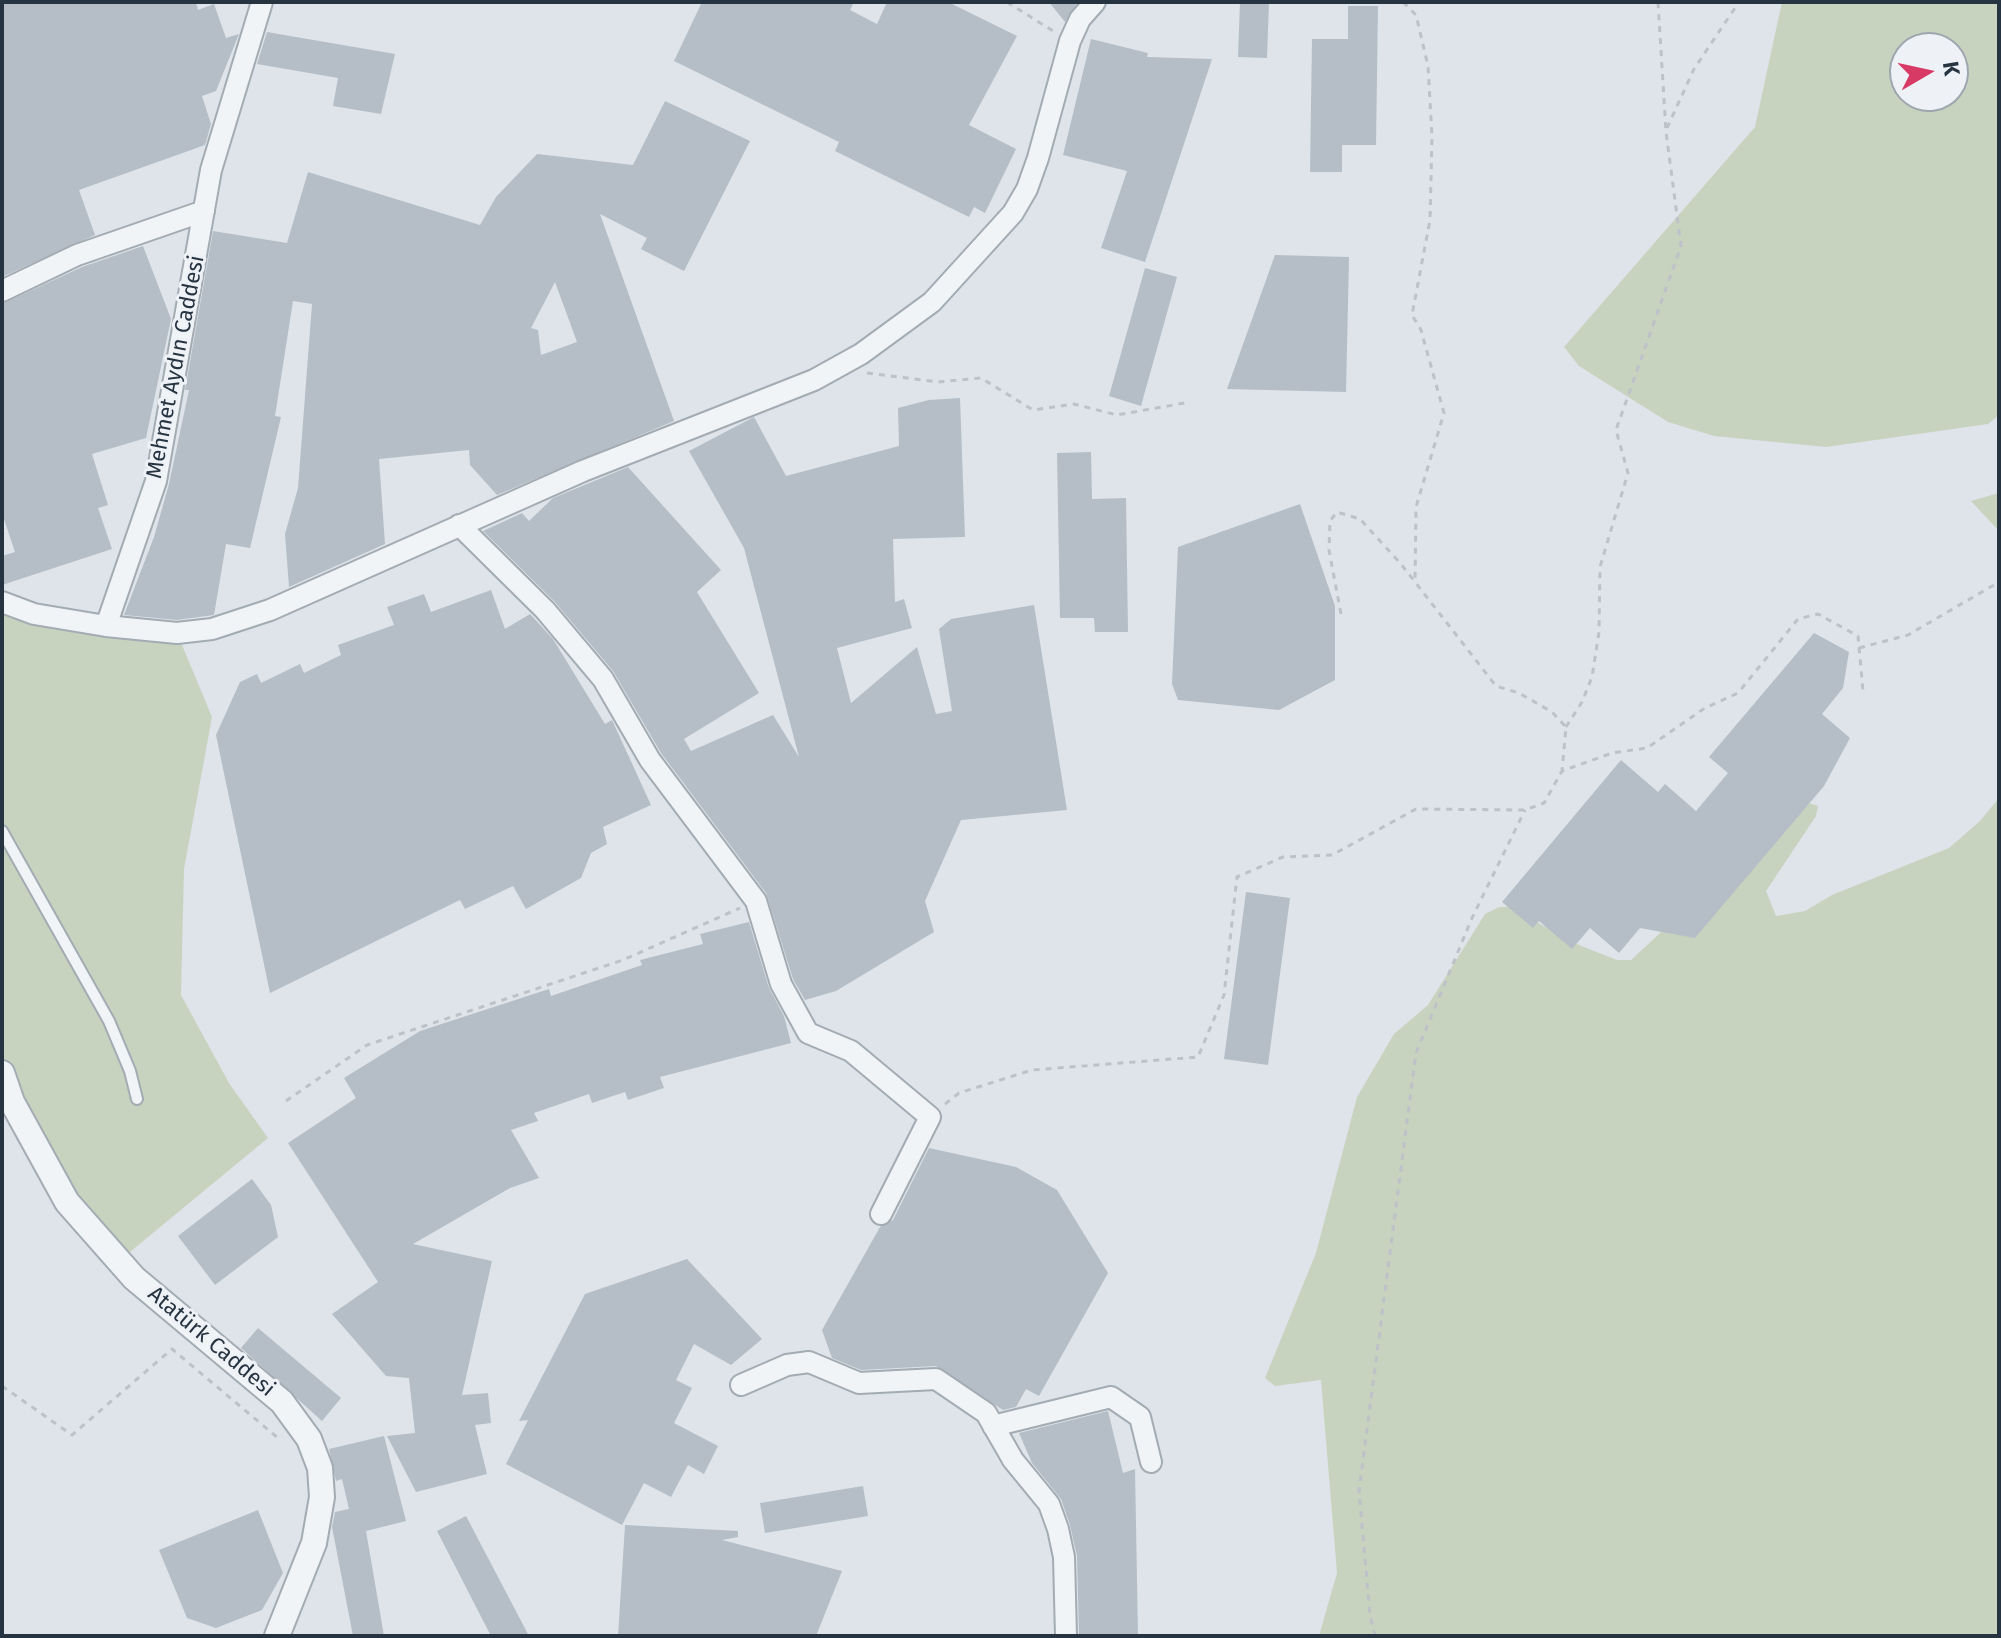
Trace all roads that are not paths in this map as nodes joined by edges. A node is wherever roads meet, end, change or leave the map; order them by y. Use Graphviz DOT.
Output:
graph roads {
  1 [pos="262,2"];
  2 [pos="1095,2"];
  3 [pos="204,211"];
  4 [pos="2,291"];
  5 [pos="459,525"];
  6 [pos="2,602"];
  7 [pos="106,626"];
  8 [pos="2,831"];
  9 [pos="2,1073"];
  10 [pos="137,1099"];
  11 [pos="881,1214"];
  12 [pos="741,1385"];
  13 [pos="993,1426"];
  14 [pos="1151,1462"];
  15 [pos="279,1633"];
  16 [pos="1066,1636"];
  1 -- 3 [label="street, Mehmet Aydın Caddesi"];
  2 -- 5 [label="street"];
  3 -- 4 [label="street"];
  3 -- 7 [label="street, Mehmet Aydın Caddesi"];
  5 -- 7 [label="street"];
  5 -- 11 [label="street"];
  6 -- 7 [label="street"];
  8 -- 10 [label="lane"];
  9 -- 15 [label="street, Atatürk Caddesi"];
  12 -- 13 [label="street"];
  13 -- 14 [label="street"];
  13 -- 16 [label="street"];
}
